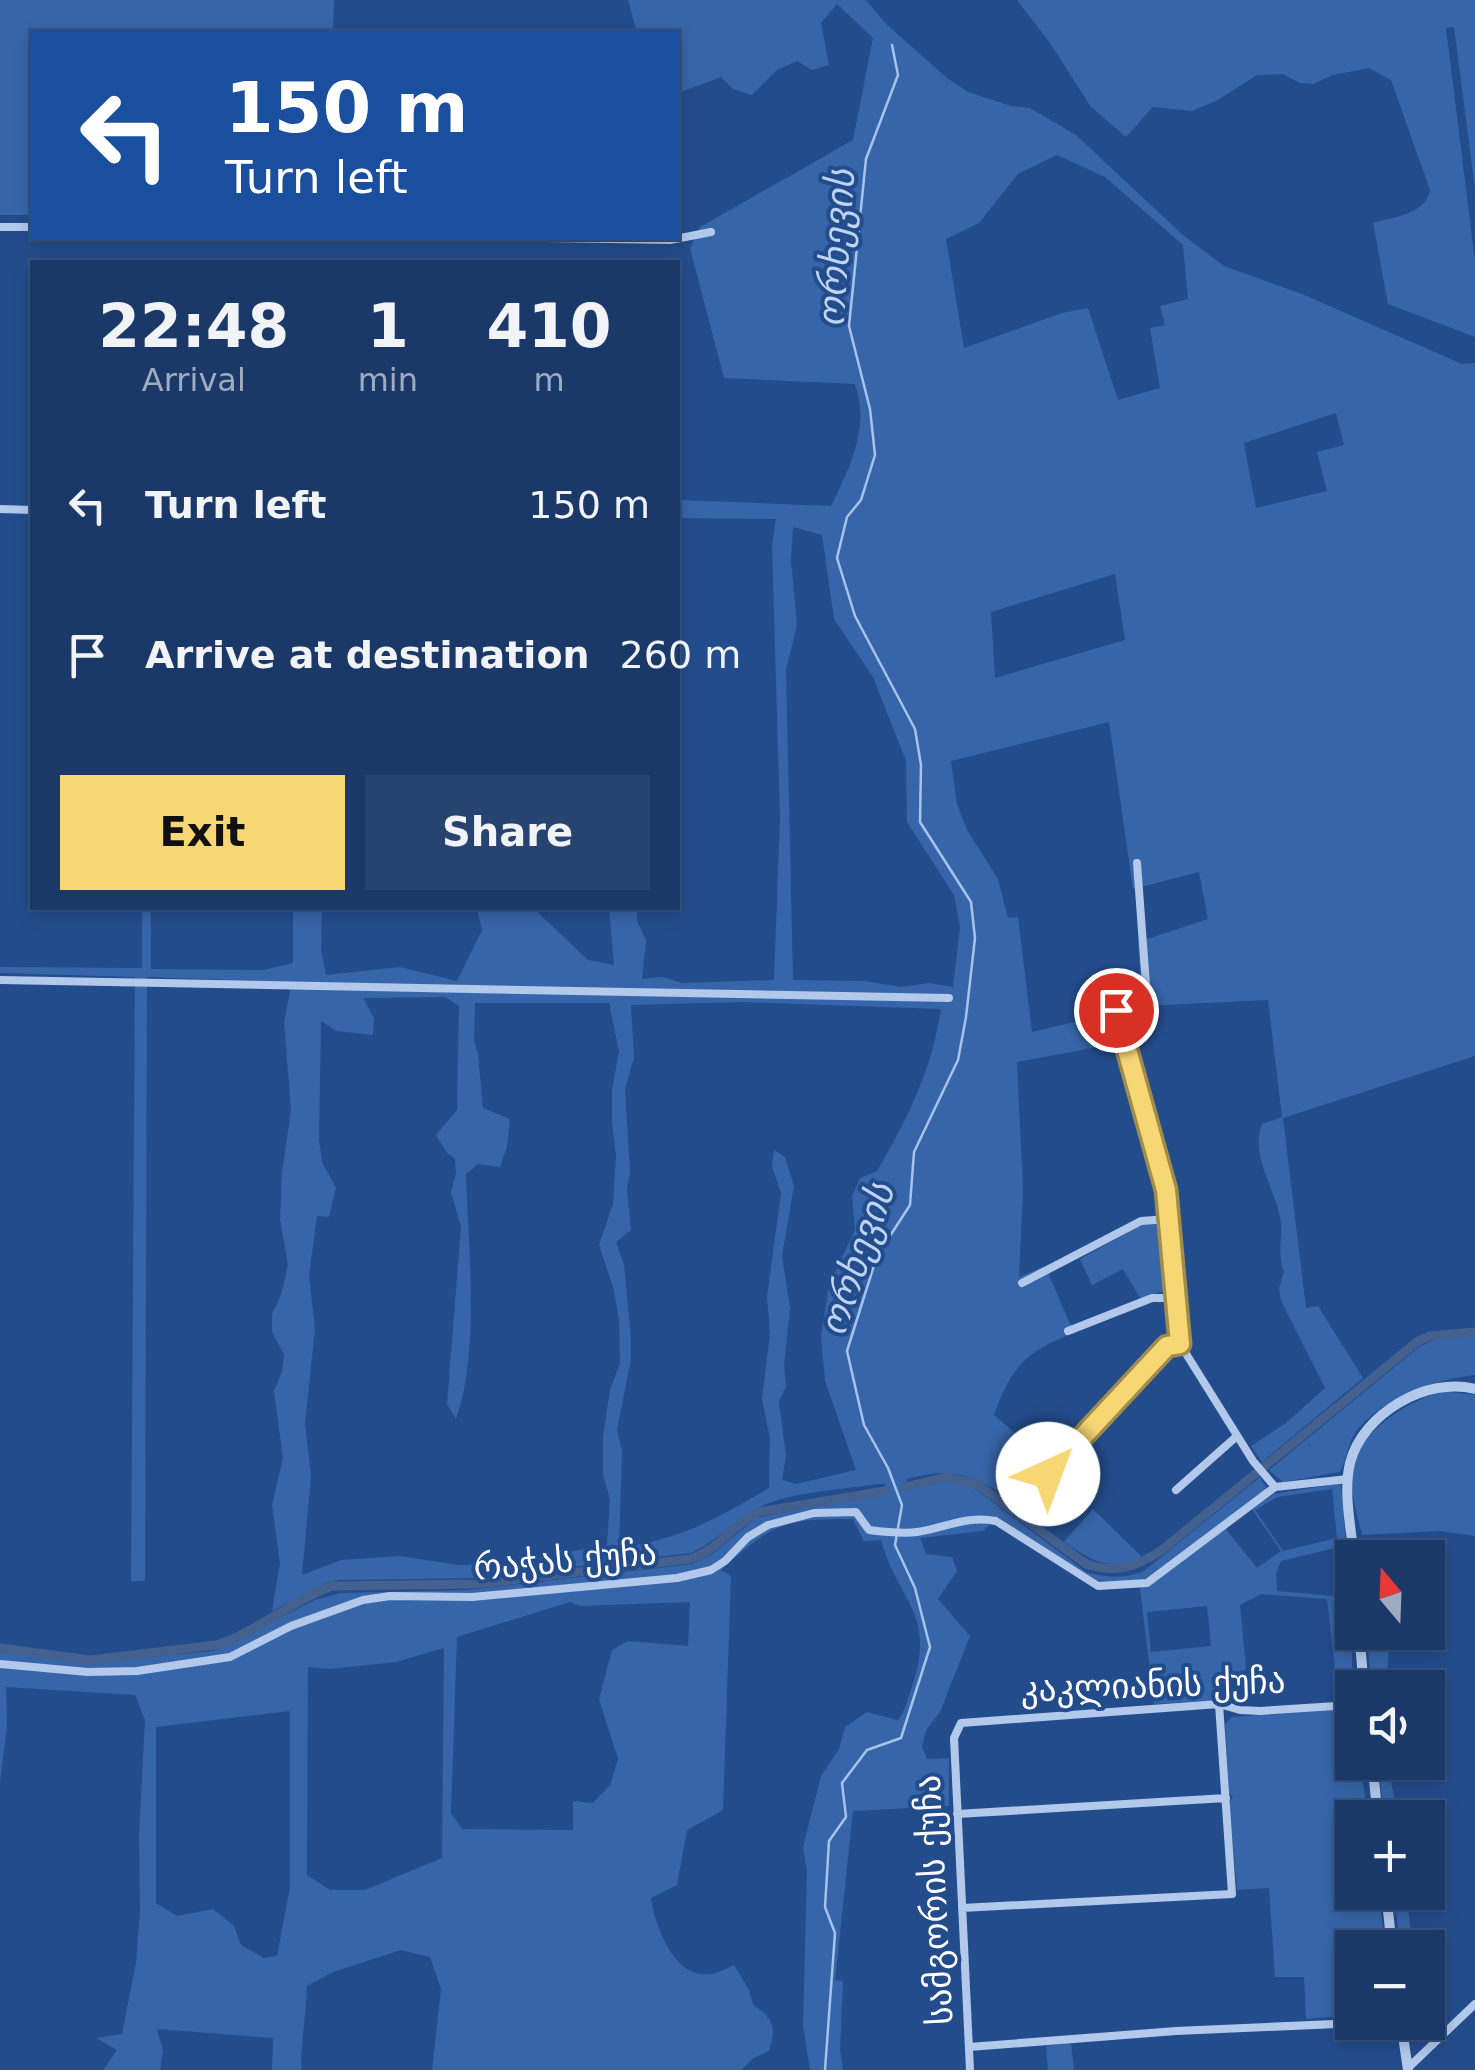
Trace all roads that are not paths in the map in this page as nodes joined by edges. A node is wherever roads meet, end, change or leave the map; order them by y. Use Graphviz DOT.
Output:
graph roads {
  1 [pos="0,227"];
  2 [pos="30,227"];
  3 [pos="711,232"];
  4 [pos="680,238"];
  5 [pos="0,509"];
  6 [pos="30,510"];
  7 [pos="1137,863"];
  8 [pos="0,980"];
  9 [pos="949,998"];
  10 [pos="1116,1010"];
  11 [pos="1126,1052"];
  12 [pos="1169,1219"];
  13 [pos="1022,1283"];
  14 [pos="1176,1298"];
  15 [pos="1068,1331"];
  16 [pos="1180,1344"];
  17 [pos="1475,1389"];
  18 [pos="1237,1436"];
  19 [pos="1048,1474"];
  20 [pos="1348,1479"];
  21 [pos="1275,1487"];
  22 [pos="1176,1490"];
  23 [pos="1353,1540"];
  24 [pos="0,1664"];
  25 [pos="1218,1704"];
  26 [pos="1335,1706"];
  27 [pos="957,1727"];
  28 [pos="1226,1798"];
  29 [pos="956,1814"];
  30 [pos="962,1908"];
  31 [pos="1475,2004"];
  32 [pos="1335,2024"];
  33 [pos="1404,2040"];
  34 [pos="970,2047"];
  35 [pos="1408,2069"];
  36 [pos="970,2070"];
  1 -- 2 [label="street"];
  3 -- 4 [label="street"];
  5 -- 6 [label="street"];
  7 -- 11 [label="street"];
  8 -- 9 [label="street"];
  10 -- 11 [label="street"];
  11 -- 12 [label="street"];
  12 -- 13 [label="street"];
  12 -- 14 [label="street"];
  14 -- 15 [label="street"];
  14 -- 16 [label="street"];
  16 -- 18 [label="street"];
  16 -- 19 [label="street"];
  17 -- 20 [label="street"];
  18 -- 21 [label="street"];
  18 -- 22 [label="street"];
  20 -- 21 [label="street"];
  20 -- 23 [label="street"];
  21 -- 24 [label="street, რაჭას ქუჩა"];
  25 -- 26 [label="street, კაკლიანის ქუჩა"];
  25 -- 27 [label="street, კაკლიანის ქუჩა"];
  25 -- 28 [label="street"];
  27 -- 29 [label="street, სამგორის ქუჩა"];
  28 -- 29 [label="street"];
  28 -- 30 [label="street"];
  29 -- 30 [label="street, სამგორის ქუჩა"];
  30 -- 34 [label="street, სამგორის ქუჩა"];
  31 -- 35 [label="street"];
  32 -- 34 [label="street"];
  33 -- 35 [label="street"];
  34 -- 36 [label="street, სამგორის ქუჩა"];
}
